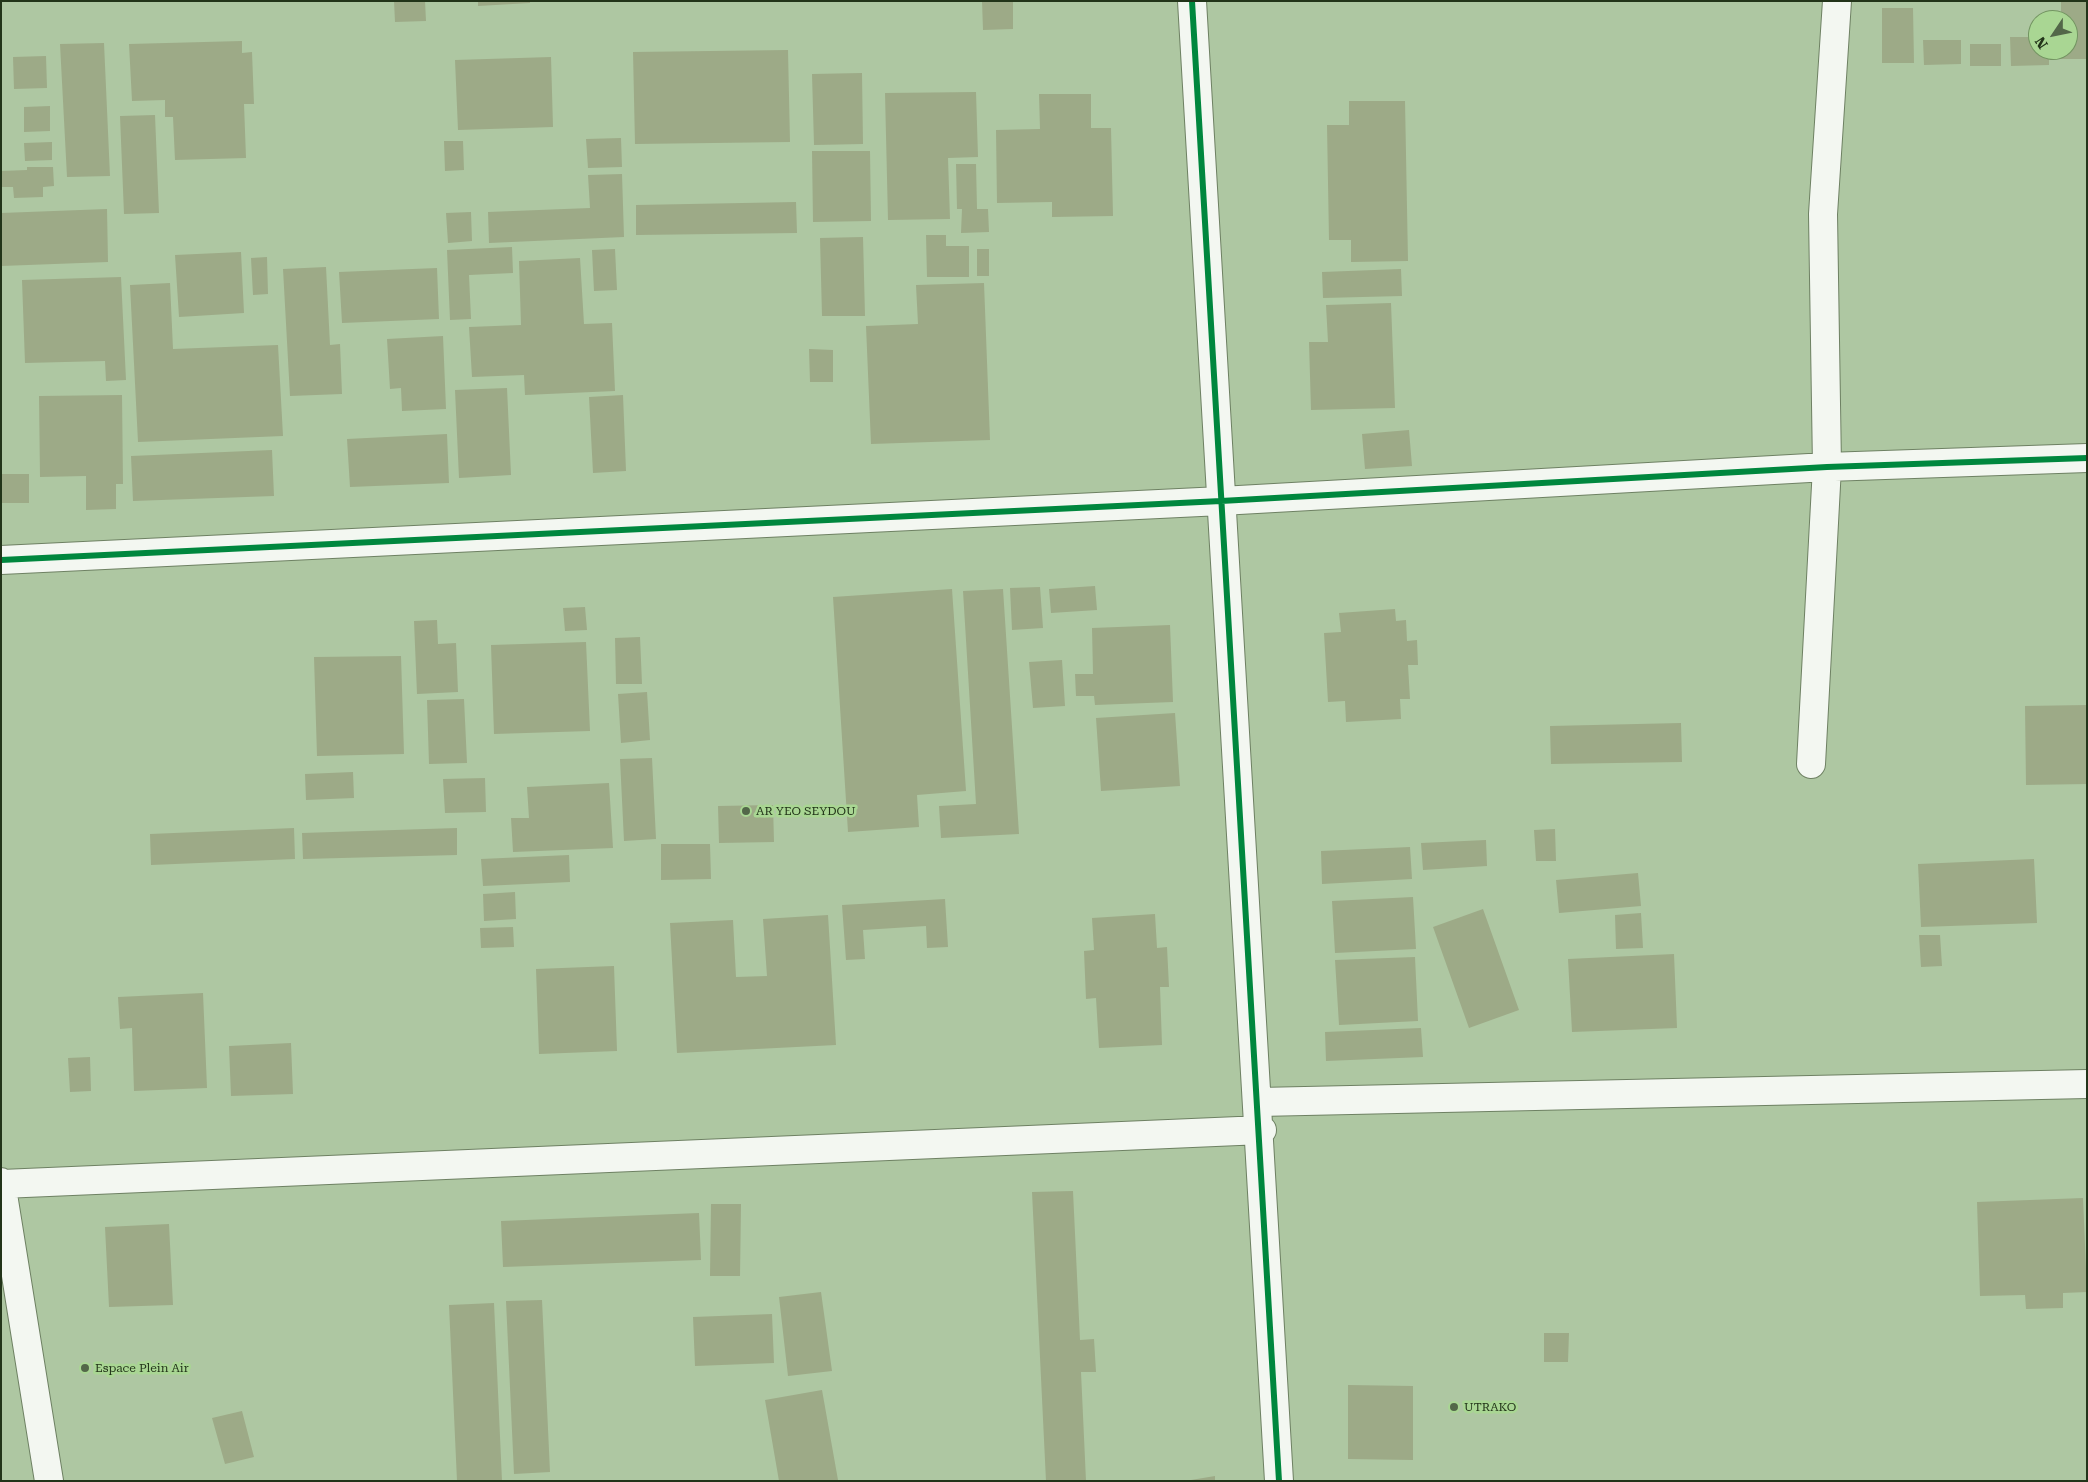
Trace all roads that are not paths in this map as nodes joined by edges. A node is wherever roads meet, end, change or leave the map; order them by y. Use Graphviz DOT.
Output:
graph roads {
  1 [pos="1192,1"];
  2 [pos="1837,1"];
  3 [pos="2087,458"];
  4 [pos="1827,467"];
  5 [pos="1221,501"];
  6 [pos="1,560"];
  7 [pos="1811,764"];
  8 [pos="2087,1084"];
  9 [pos="1259,1102"];
  10 [pos="1262,1130"];
  11 [pos="1,1183"];
  12 [pos="49,1481"];
  13 [pos="1279,1481"];
  1 -- 5 [label="street"];
  2 -- 4 [label="street"];
  3 -- 4 [label="street"];
  4 -- 5 [label="street"];
  4 -- 7 [label="street"];
  5 -- 6 [label="street"];
  5 -- 9 [label="street"];
  8 -- 9 [label="street"];
  9 -- 10 [label="street"];
  10 -- 11 [label="street"];
  10 -- 13 [label="street"];
  11 -- 12 [label="street"];
}
